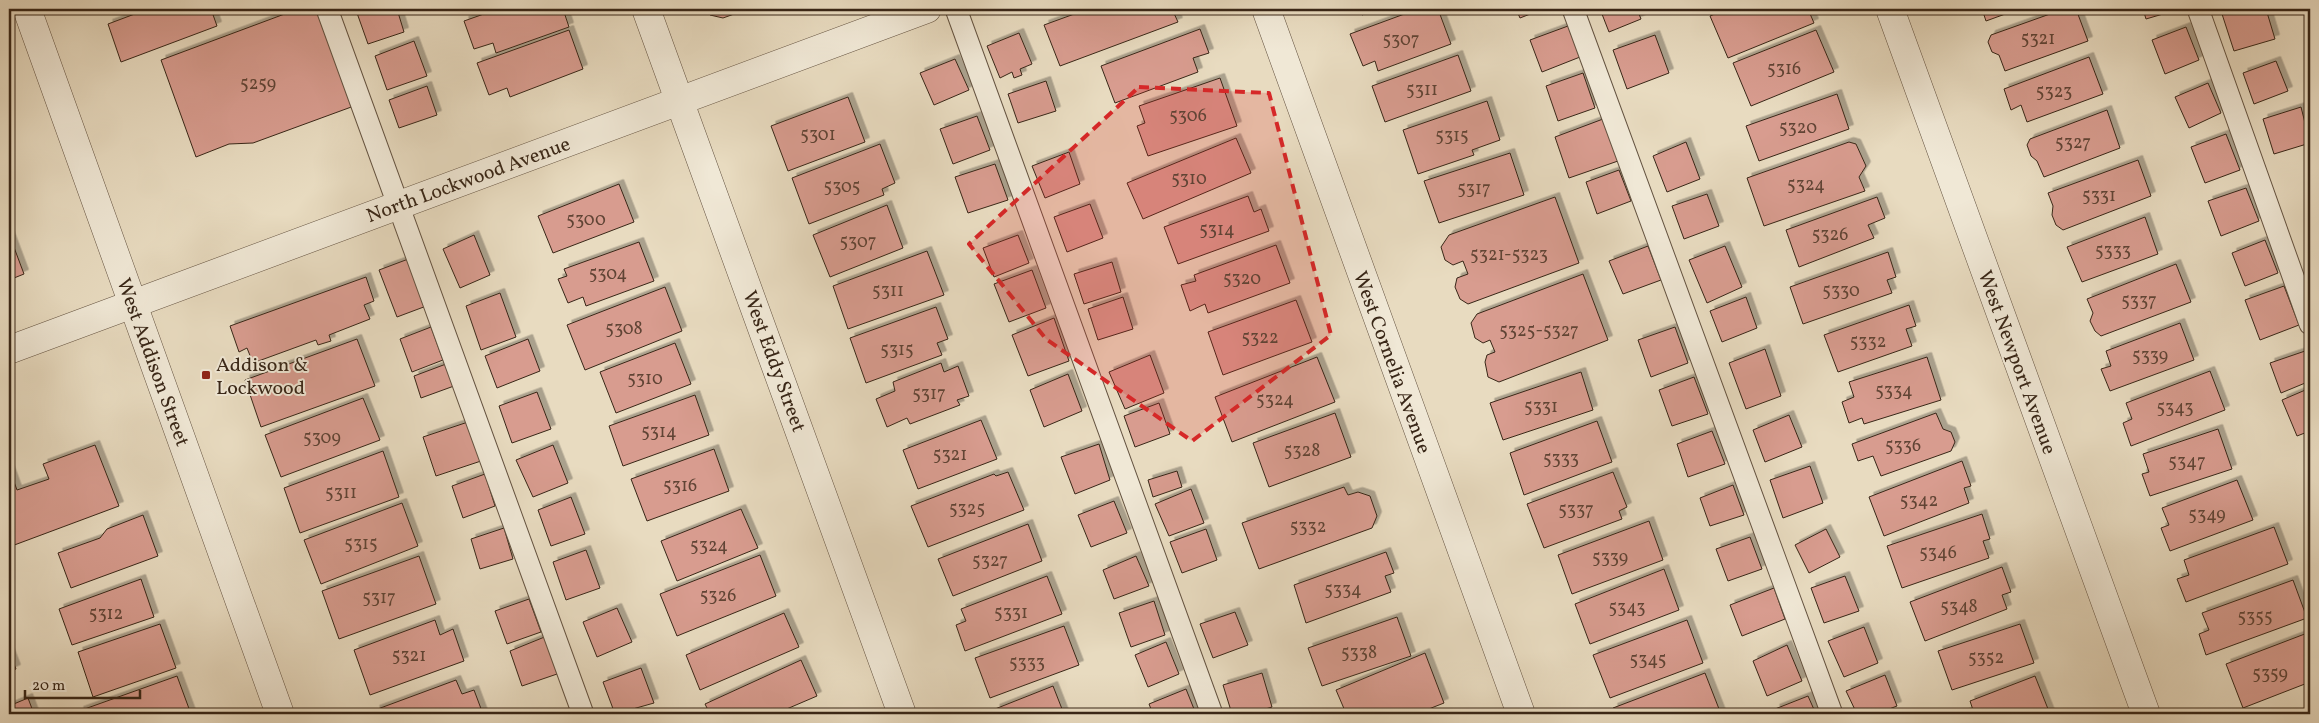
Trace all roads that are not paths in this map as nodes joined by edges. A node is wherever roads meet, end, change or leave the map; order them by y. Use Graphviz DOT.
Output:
graph roads {
  1 [pos="27,9"];
  2 [pos="326,9"];
  3 [pos="646,9"];
  4 [pos="927,9"];
  5 [pos="956,9"];
  6 [pos="1266,9"];
  7 [pos="1573,9"];
  8 [pos="1890,9"];
  9 [pos="2198,9"];
  10 [pos="680,100"];
  11 [pos="398,205"];
  12 [pos="133,303"];
  13 [pos="2310,324"];
  14 [pos="9,350"];
  15 [pos="280,714"];
  16 [pos="583,714"];
  17 [pos="902,714"];
  18 [pos="1212,714"];
  19 [pos="1521,714"];
  20 [pos="1832,714"];
  21 [pos="2146,714"];
  1 -- 12 [label="street, West Addison Street"];
  2 -- 11 [label="lane"];
  3 -- 10 [label="street, West Eddy Street"];
  4 -- 10 [label="street, North Lockwood Avenue"];
  5 -- 18 [label="lane"];
  6 -- 19 [label="street, West Cornelia Avenue"];
  7 -- 20 [label="lane"];
  8 -- 21 [label="street, West Newport Avenue"];
  9 -- 13 [label="lane"];
  10 -- 11 [label="street, North Lockwood Avenue"];
  10 -- 17 [label="street, West Eddy Street"];
  11 -- 12 [label="street, North Lockwood Avenue"];
  11 -- 16 [label="lane"];
  12 -- 14 [label="street, North Lockwood Avenue"];
  12 -- 15 [label="street, West Addison Street"];
}
